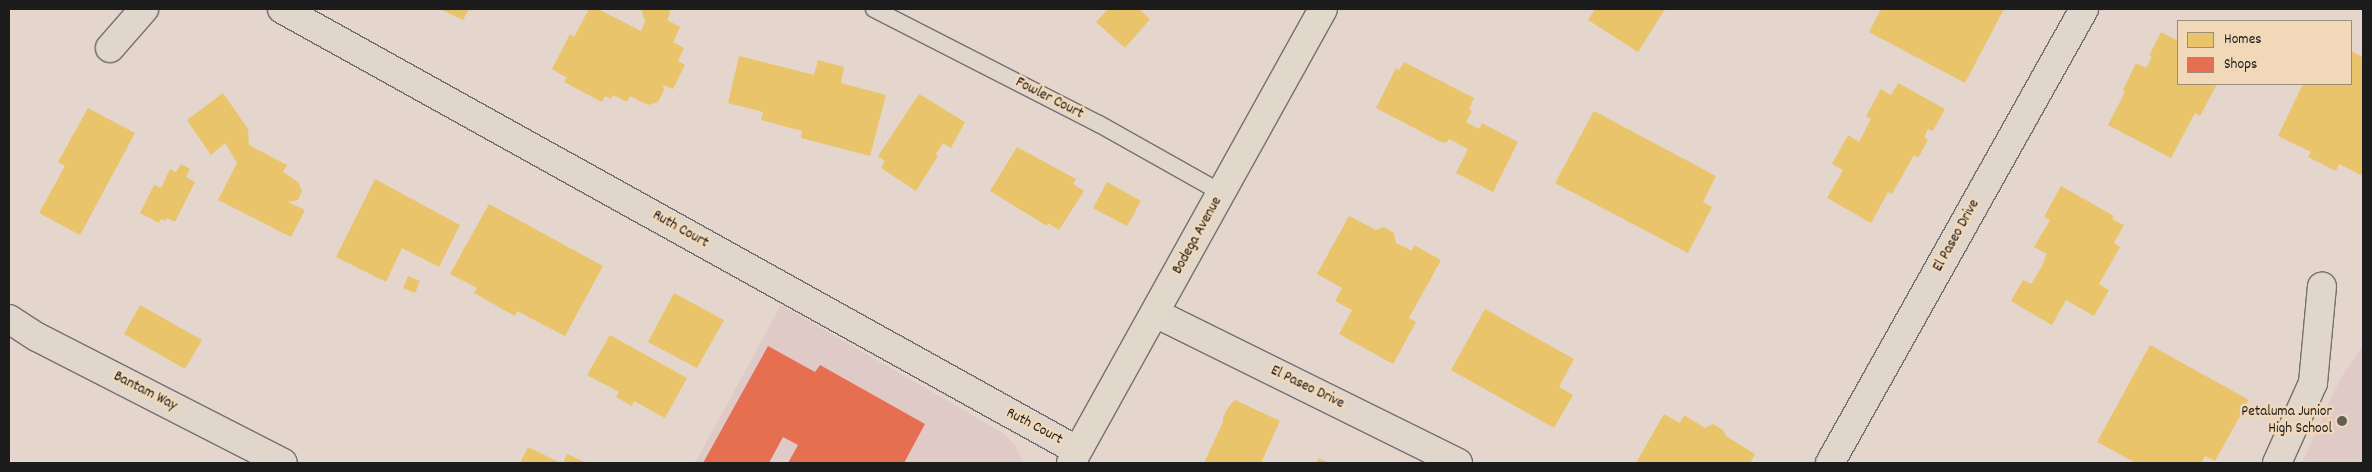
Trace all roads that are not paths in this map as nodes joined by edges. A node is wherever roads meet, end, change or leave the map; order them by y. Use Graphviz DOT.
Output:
graph roads {
  1 [pos="144,9"];
  2 [pos="282,9"];
  3 [pos="874,9"];
  4 [pos="1323,9"];
  5 [pos="2084,9"];
  6 [pos="110,48"];
  7 [pos="1222,193"];
  8 [pos="2322,286"];
  9 [pos="1155,313"];
  10 [pos="9,319"];
  11 [pos="1074,457"];
  12 [pos="283,463"];
  13 [pos="1458,463"];
  14 [pos="1830,463"];
  15 [pos="2277,463"];
  1 -- 6 [label="street"];
  2 -- 11 [label="street, Ruth Court"];
  3 -- 7 [label="lane, Fowler Court"];
  4 -- 7 [label="main road, Bodega Avenue"];
  5 -- 14 [label="street, El Paseo Drive"];
  7 -- 9 [label="main road, Bodega Avenue"];
  8 -- 15 [label="street"];
  9 -- 11 [label="main road, Bodega Avenue"];
  9 -- 13 [label="street, El Paseo Drive"];
  10 -- 12 [label="street, Bantam Way"];
}
